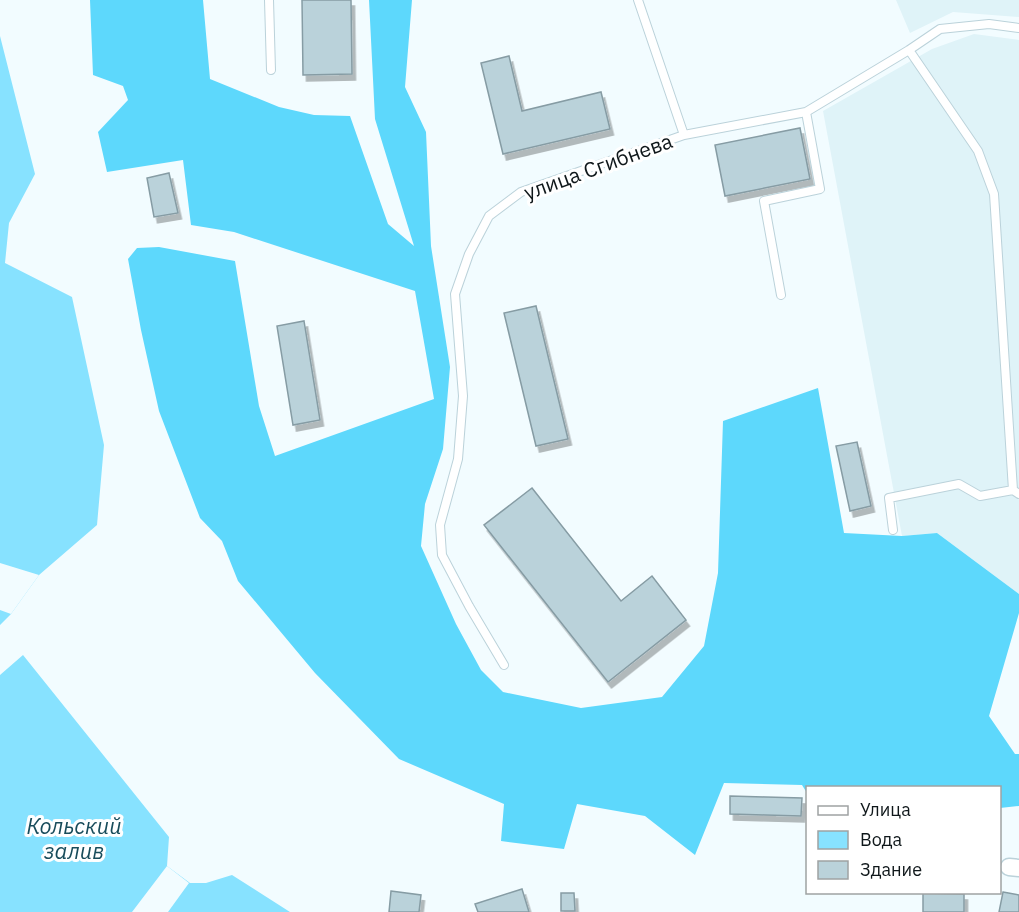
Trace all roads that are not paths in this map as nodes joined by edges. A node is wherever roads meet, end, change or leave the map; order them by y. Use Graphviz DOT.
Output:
graph roads {
  1 [pos="269,0"];
  2 [pos="638,0"];
  3 [pos="1019,28"];
  4 [pos="909,50"];
  5 [pos="271,70"];
  6 [pos="806,112"];
  7 [pos="684,135"];
  8 [pos="781,295"];
  9 [pos="1016,492"];
  10 [pos="893,530"];
  11 [pos="504,665"];
  1 -- 5 [label="lane"];
  2 -- 7 [label="lane"];
  3 -- 4 [label="lane, улица Сгибнева"];
  4 -- 6 [label="lane, улица Сгибнева"];
  4 -- 9 [label="lane"];
  6 -- 7 [label="lane, улица Сгибнева"];
  6 -- 8 [label="lane"];
  7 -- 11 [label="lane, улица Сгибнева"];
  9 -- 10 [label="lane"];
}
